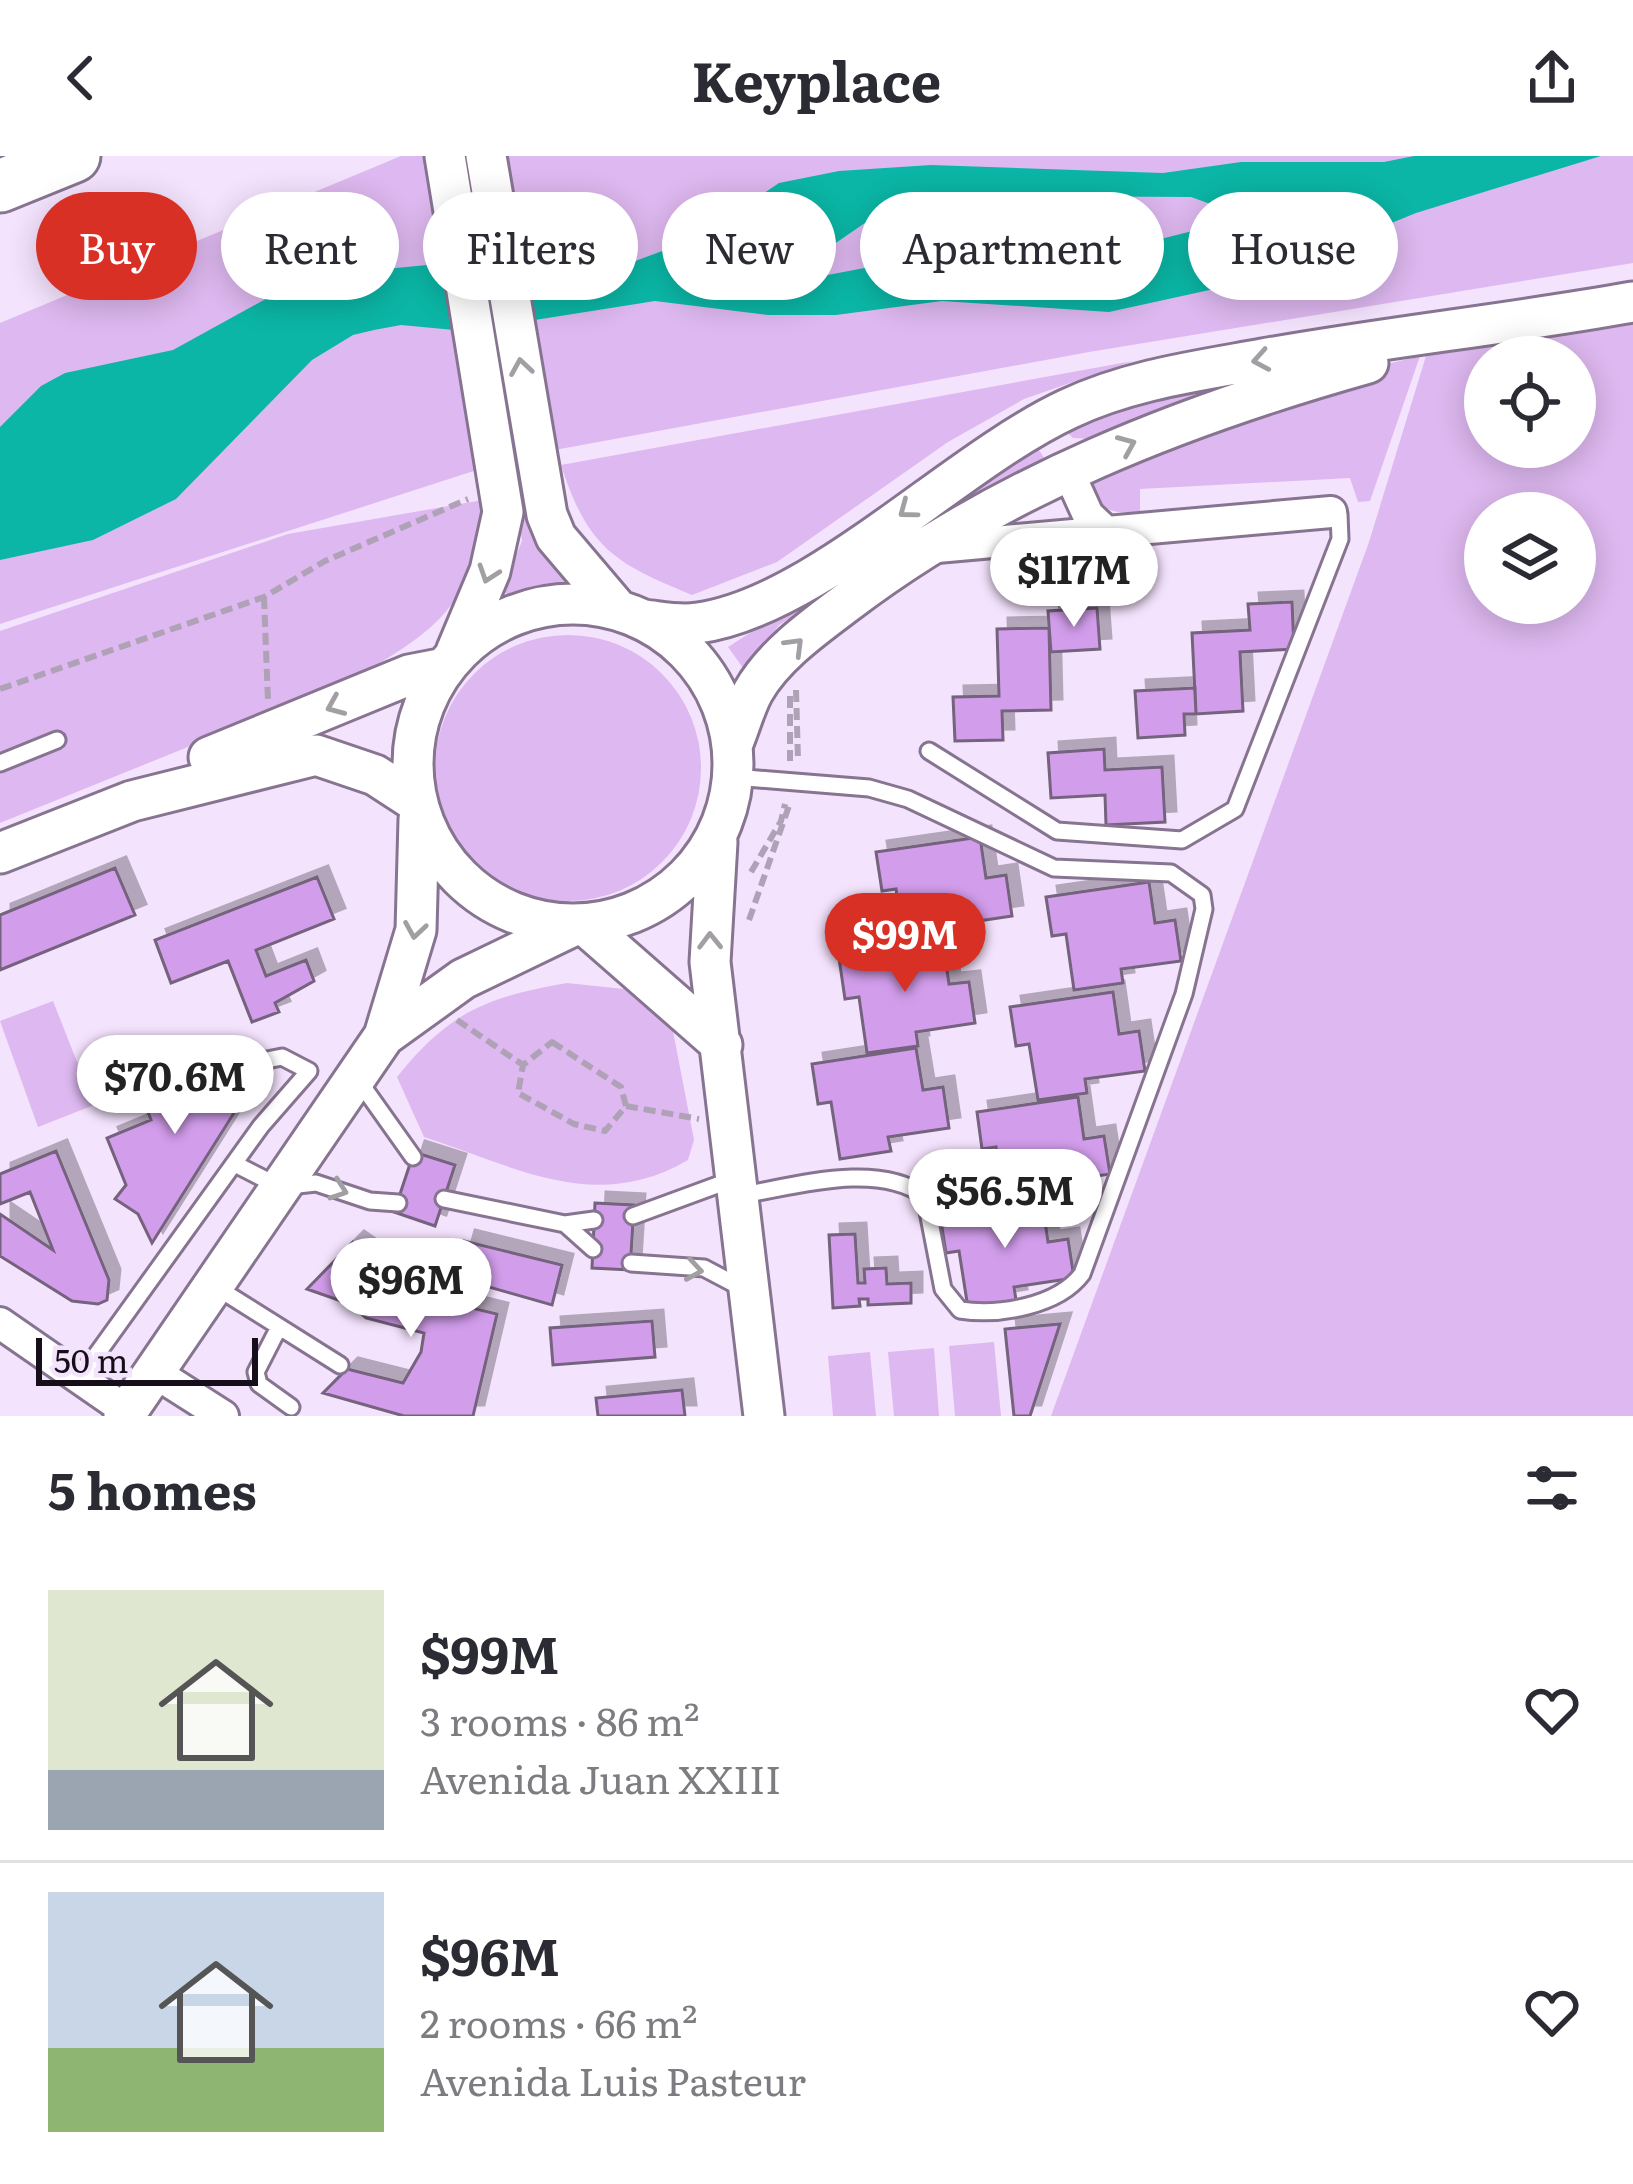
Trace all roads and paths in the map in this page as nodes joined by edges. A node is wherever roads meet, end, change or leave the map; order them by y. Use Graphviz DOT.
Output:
graph roads {
  1 [pos="74,156"];
  2 [pos="445,156"];
  3 [pos="486,156"];
  4 [pos="0,186"];
  5 [pos="1633,302"];
  6 [pos="1501,326"];
  7 [pos="1032,426"];
  8 [pos="1068,471"];
  9 [pos="513,483"];
  10 [pos="1331,512"];
  11 [pos="1104,530"];
  12 [pos="920,550"];
  13 [pos="264,597"];
  14 [pos="631,615"];
  15 [pos="449,662"];
  16 [pos="789,687"];
  17 [pos="0,689"];
  18 [pos="270,733"];
  19 [pos="57,740"];
  20 [pos="929,751"];
  21 [pos="734,760"];
  22 [pos="0,763"];
  23 [pos="792,783"];
  24 [pos="132,801"];
  25 [pos="417,810"];
  26 [pos="718,836"];
  27 [pos="0,853"];
  28 [pos="746,885"];
  29 [pos="579,926"];
  30 [pos="746,931"];
  31 [pos="430,1001"];
  32 [pos="384,1036"];
  33 [pos="722,1045"];
  34 [pos="247,1064"];
  35 [pos="523,1065"];
  36 [pos="356,1077"];
  37 [pos="626,1106"];
  38 [pos="734,1125"];
  39 [pos="413,1157"];
  40 [pos="235,1163"];
  41 [pos="741,1186"];
  42 [pos="280,1187"];
  43 [pos="447,1197"];
  44 [pos="398,1203"];
  45 [pos="633,1216"];
  46 [pos="594,1220"];
  47 [pos="565,1224"];
  48 [pos="592,1249"];
  49 [pos="631,1263"];
  50 [pos="213,1286"];
  51 [pos="752,1293"];
  52 [pos="0,1323"];
  53 [pos="280,1328"];
  54 [pos="340,1364"];
  55 [pos="154,1372"];
  56 [pos="79,1379"];
  57 [pos="291,1407"];
  58 [pos="128,1414"];
  59 [pos="223,1416"];
  60 [pos="764,1416"];
  1 -- 4 [label="highway"];
  2 -- 9 [label="main road"];
  9 -- 3 [label="main road, one-way"];
  5 -- 6 [label="main road"];
  6 -- 7 [label="main road, one-way"];
  8 -- 6 [label="main road, one-way"];
  7 -- 8 [label="main road"];
  7 -- 14 [label="main road, one-way"];
  8 -- 11 [label="street"];
  8 -- 12 [label="main road"];
  9 -- 13 [label="path"];
  9 -- 14 [label="main road"];
  9 -- 15 [label="main road, one-way"];
  10 -- 11 [label="street"];
  10 -- 20 [label="lane"];
  11 -- 12 [label="street"];
  21 -- 12 [label="main road, one-way"];
  13 -- 17 [label="path"];
  13 -- 18 [label="path"];
  14 -- 15 [label="main road"];
  14 -- 21 [label="main road"];
  15 -- 18 [label="main road, one-way"];
  15 -- 25 [label="main road"];
  16 -- 23 [label="path"];
  18 -- 24 [label="main road"];
  19 -- 22 [label="lane"];
  21 -- 23 [label="lane"];
  21 -- 26 [label="main road"];
  23 -- 28 [label="path"];
  23 -- 30 [label="path"];
  23 -- 41 [label="lane"];
  24 -- 25 [label="main road"];
  24 -- 27 [label="main road"];
  25 -- 29 [label="main road"];
  25 -- 32 [label="main road, one-way"];
  26 -- 29 [label="main road"];
  33 -- 26 [label="main road, one-way"];
  29 -- 31 [label="main road"];
  29 -- 33 [label="main road"];
  31 -- 32 [label="main road"];
  31 -- 35 [label="path"];
  32 -- 36 [label="main road"];
  33 -- 38 [label="main road"];
  34 -- 40 [label="lane"];
  35 -- 37 [label="path"];
  35 -- 37 [label="path"];
  36 -- 39 [label="lane"];
  36 -- 42 [label="main road"];
  37 -- 38 [label="path"];
  38 -- 41 [label="main road"];
  40 -- 42 [label="lane"];
  40 -- 56 [label="lane"];
  41 -- 45 [label="lane"];
  41 -- 51 [label="main road"];
  42 -- 44 [label="lane, one-way"];
  42 -- 50 [label="main road"];
  43 -- 47 [label="lane"];
  46 -- 47 [label="lane"];
  47 -- 48 [label="lane"];
  49 -- 51 [label="lane, one-way"];
  50 -- 53 [label="lane"];
  50 -- 55 [label="main road"];
  51 -- 60 [label="main road"];
  52 -- 56 [label="street"];
  53 -- 54 [label="lane"];
  53 -- 57 [label="lane"];
  55 -- 58 [label="main road"];
  55 -- 59 [label="street"];
  56 -- 58 [label="street"];
}
